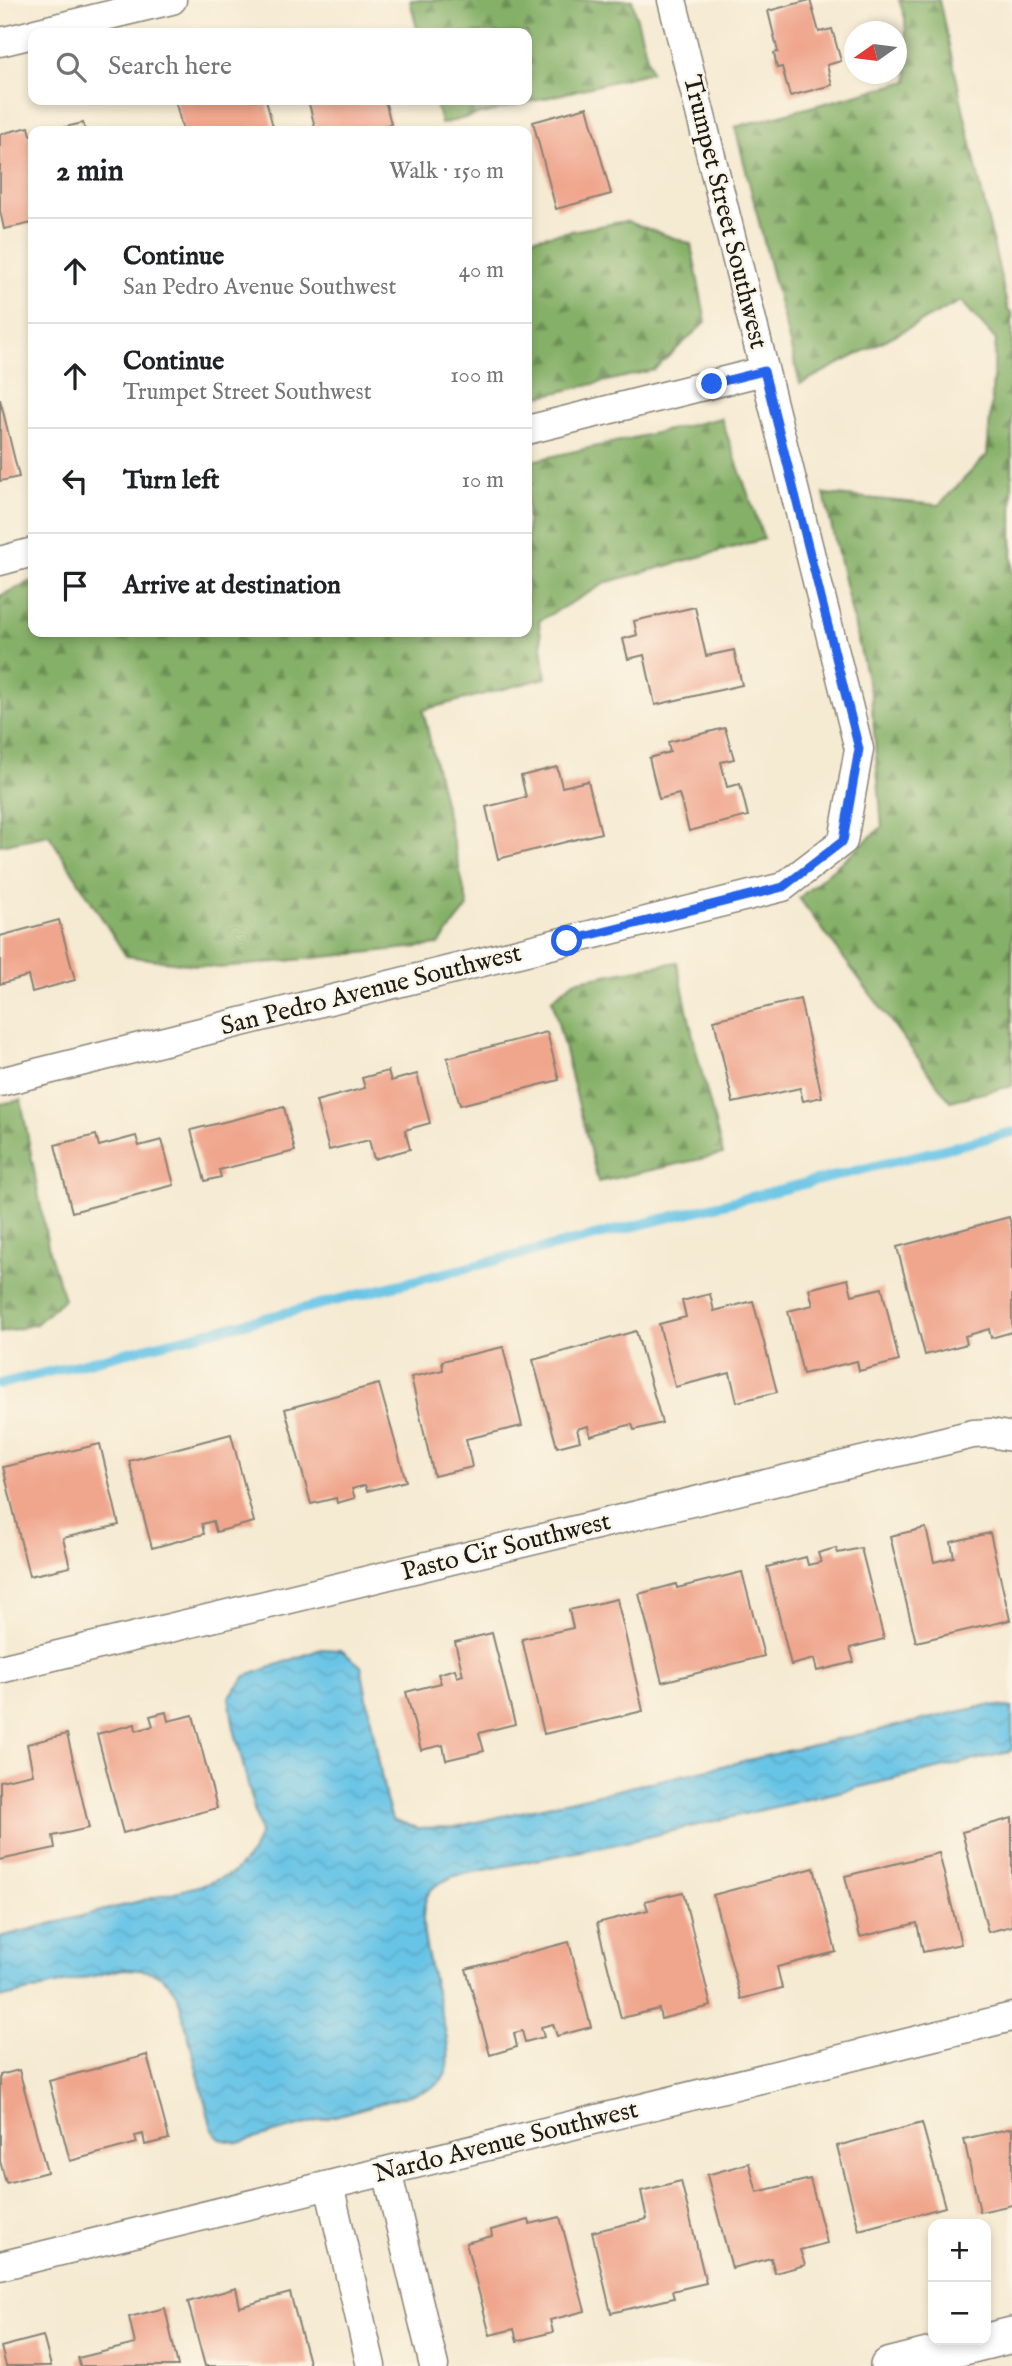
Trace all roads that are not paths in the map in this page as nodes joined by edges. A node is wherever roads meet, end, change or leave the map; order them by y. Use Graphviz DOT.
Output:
graph roads {
  1 [pos="672,0"];
  2 [pos="159,1"];
  3 [pos="57,28"];
  4 [pos="28,35"];
  5 [pos="0,42"];
  6 [pos="764,371"];
  7 [pos="532,429"];
  8 [pos="28,553"];
  9 [pos="0,561"];
  10 [pos="783,887"];
  11 [pos="0,1082"];
  12 [pos="1012,1437"];
  13 [pos="0,1670"];
  14 [pos="1012,2017"];
  15 [pos="387,2171"];
  16 [pos="329,2185"];
  17 [pos="0,2266"];
  18 [pos="1012,2335"];
  19 [pos="970,2356"];
  20 [pos="371,2366"];
  21 [pos="434,2366"];
  22 [pos="888,2366"];
  1 -- 6 [label="street, Trumpet Street Southwest"];
  2 -- 3 [label="street"];
  4 -- 5 [label="street"];
  6 -- 7 [label="street"];
  6 -- 10 [label="street, Trumpet Street Southwest"];
  8 -- 9 [label="street"];
  10 -- 11 [label="street, San Pedro Avenue Southwest"];
  12 -- 13 [label="street, Pasto Cir Southwest"];
  14 -- 15 [label="street, Nardo Avenue Southwest"];
  15 -- 16 [label="street, Nardo Avenue Southwest"];
  15 -- 21 [label="street"];
  16 -- 17 [label="street, Nardo Avenue Southwest"];
  16 -- 20 [label="street"];
  18 -- 19 [label="street"];
  19 -- 22 [label="street"];
}
